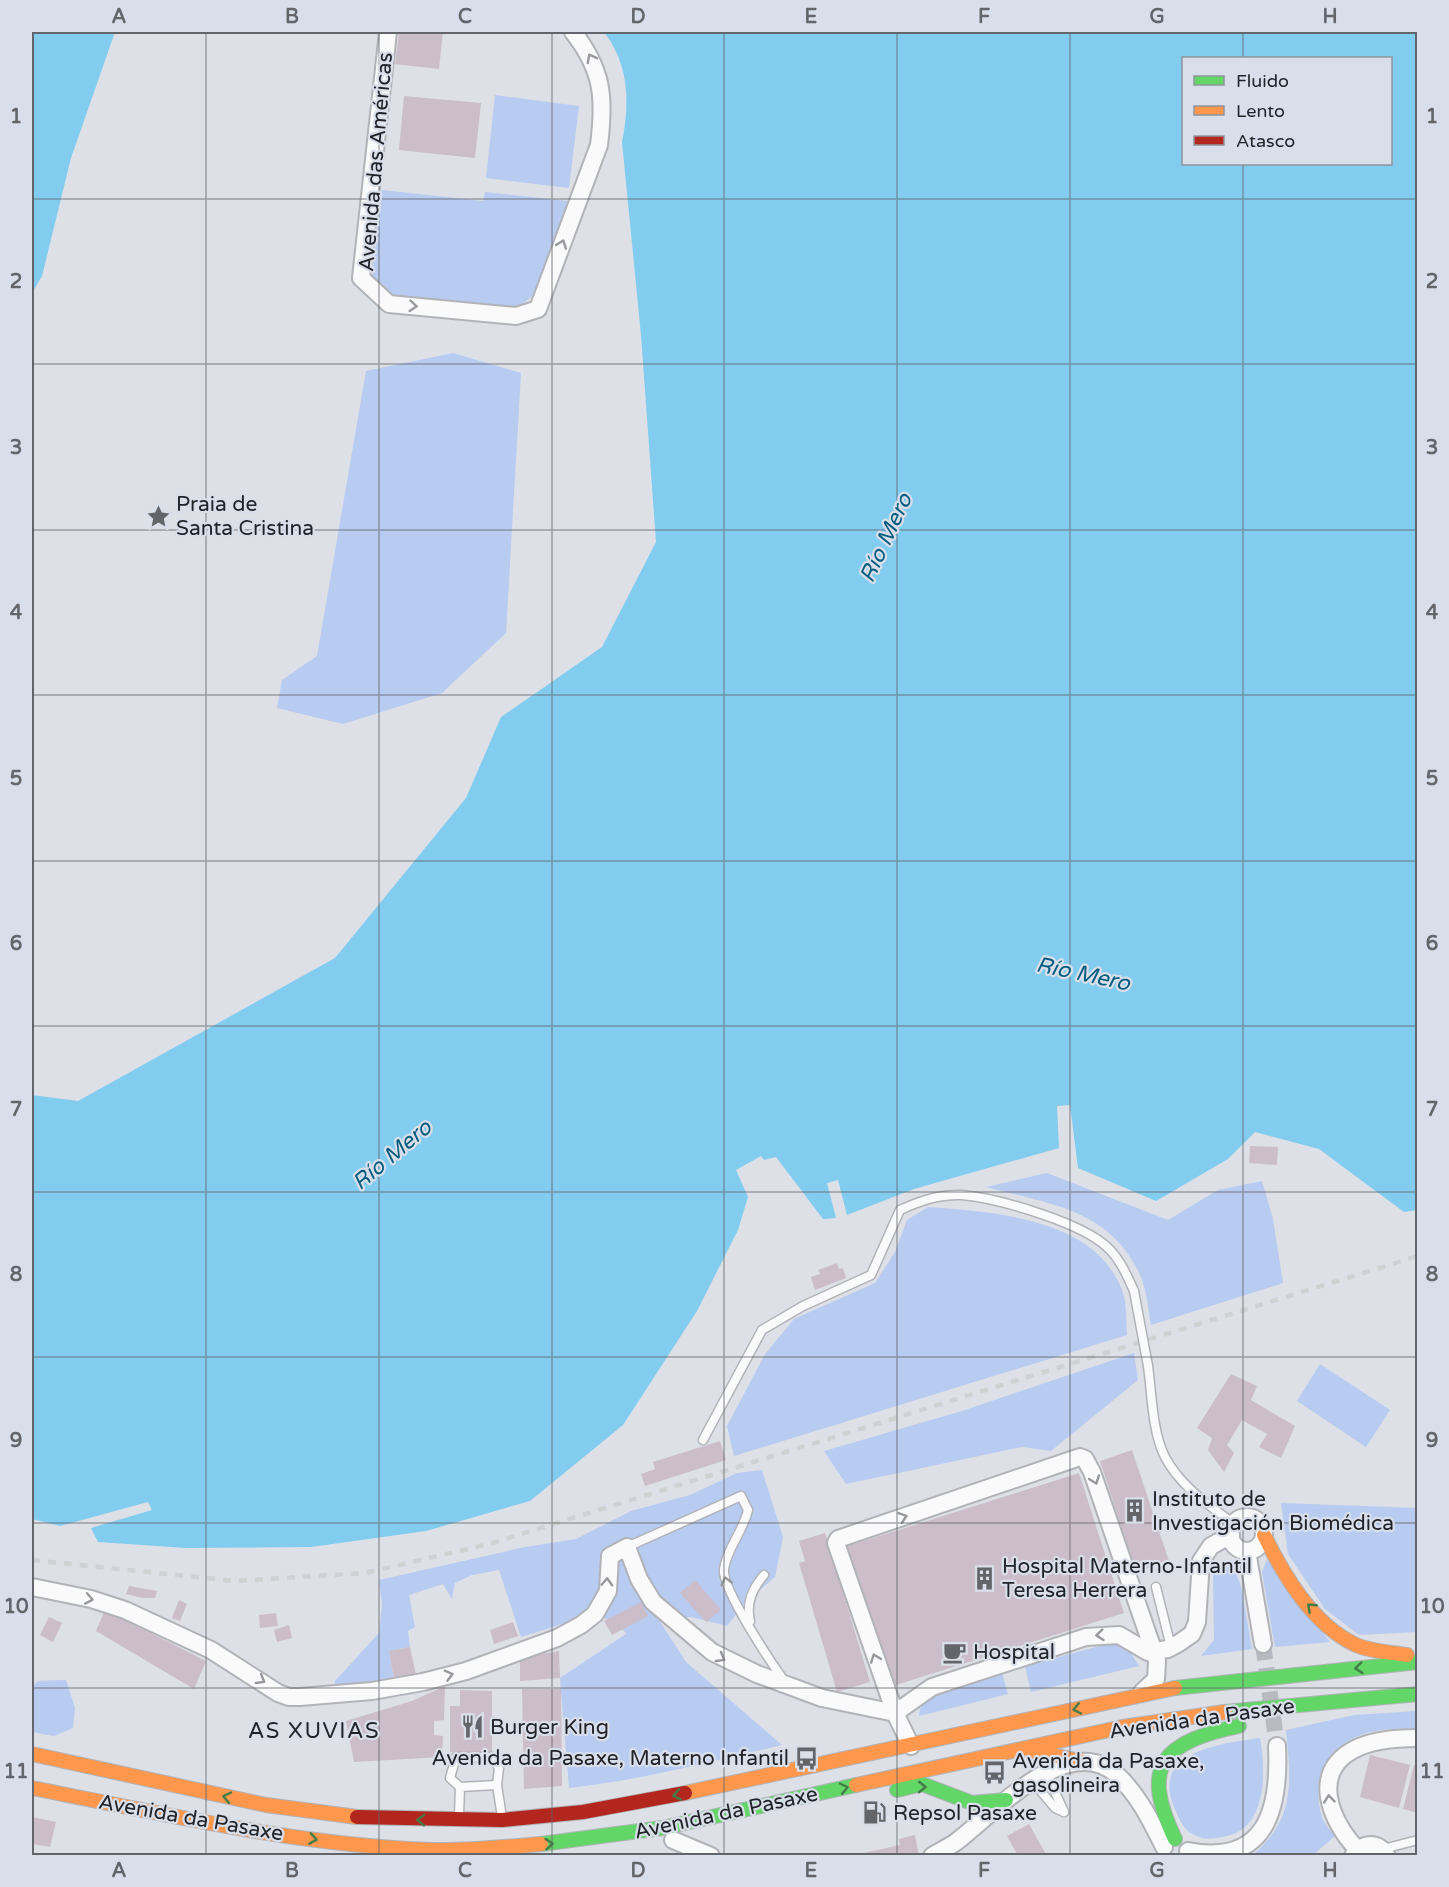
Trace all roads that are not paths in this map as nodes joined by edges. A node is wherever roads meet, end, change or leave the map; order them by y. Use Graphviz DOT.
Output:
graph roads {
  1 [pos="388,32"];
  2 [pos="573,32"];
  3 [pos="703,1440"];
  4 [pos="1232,1530"];
  5 [pos="1264,1535"];
  6 [pos="627,1547"];
  7 [pos="1247,1551"];
  8 [pos="764,1575"];
  9 [pos="32,1587"];
  10 [pos="1156,1587"];
  11 [pos="751,1627"];
  12 [pos="1263,1644"];
  13 [pos="1171,1647"];
  14 [pos="1154,1652"];
  15 [pos="1418,1656"];
  16 [pos="1418,1662"];
  17 [pos="787,1685"];
  18 [pos="1418,1694"];
  19 [pos="1135,1696"];
  20 [pos="1369,1699"];
  21 [pos="895,1713"];
  22 [pos="1074,1738"];
  23 [pos="1418,1738"];
  24 [pos="911,1746"];
  25 [pos="1277,1746"];
  26 [pos="1022,1749"];
  27 [pos="32,1754"];
  28 [pos="1060,1757"];
  29 [pos="1085,1762"];
  30 [pos="1039,1777"];
  31 [pos="497,1785"];
  32 [pos="460,1787"];
  33 [pos="32,1788"];
  34 [pos="1006,1800"];
  35 [pos="822,1807"];
  36 [pos="502,1820"];
  37 [pos="459,1822"];
  38 [pos="214,1824"];
  39 [pos="702,1834"];
  40 [pos="673,1840"];
  41 [pos="1418,1840"];
  42 [pos="652,1844"];
  43 [pos="1168,1847"];
  44 [pos="1355,1852"];
  45 [pos="1385,1852"];
  46 [pos="1187,1853"];
  47 [pos="344,1856"];
  48 [pos="711,1856"];
  49 [pos="932,1856"];
  1 -- 2 [label="street, Avenida das Américas, one-way"];
  3 -- 4 [label="lane, bridge"];
  4 -- 5 [label="street"];
  4 -- 7 [label="street"];
  4 -- 13 [label="street"];
  5 -- 7 [label="street"];
  15 -- 5 [label="main road, one-way"];
  9 -- 6 [label="street, one-way"];
  11 -- 6 [label="lane, one-way"];
  6 -- 17 [label="street, one-way"];
  7 -- 12 [label="street"];
  8 -- 11 [label="lane"];
  10 -- 13 [label="lane"];
  11 -- 17 [label="lane"];
  13 -- 14 [label="street"];
  14 -- 19 [label="street, Avenida da Pasaxe"];
  14 -- 21 [label="street, one-way"];
  21 -- 14 [label="street, one-way"];
  16 -- 19 [label="main road, Avenida da Pasaxe, one-way"];
  17 -- 21 [label="street"];
  18 -- 20 [label="main road, Avenida da Pasaxe"];
  19 -- 24 [label="main road, Avenida da Pasaxe, one-way"];
  20 -- 22 [label="main road, Avenida da Pasaxe"];
  20 -- 43 [label="main road"];
  21 -- 24 [label="street"];
  22 -- 26 [label="main road, Avenida da Pasaxe"];
  22 -- 28 [label="main road"];
  44 -- 23 [label="street, one-way"];
  24 -- 36 [label="main road, Avenida da Pasaxe, one-way"];
  25 -- 46 [label="street, Avenida da Pasaxe"];
  26 -- 28 [label="main road"];
  38 -- 26 [label="main road, Avenida da Pasaxe, one-way"];
  37 -- 27 [label="main road, Avenida da Pasaxe, one-way"];
  28 -- 29 [label="main road"];
  28 -- 30 [label="main road"];
  29 -- 30 [label="street"];
  29 -- 43 [label="street, Avenida da Pasaxe"];
  30 -- 34 [label="street"];
  31 -- 32 [label="lane"];
  31 -- 32 [label="lane"];
  31 -- 36 [label="lane"];
  32 -- 37 [label="lane"];
  33 -- 38 [label="main road, Avenida da Pasaxe"];
  35 -- 34 [label="main road, one-way"];
  34 -- 49 [label="street"];
  36 -- 37 [label="main road, Avenida da Pasaxe"];
  38 -- 47 [label="main road"];
  39 -- 40 [label="main road"];
  40 -- 42 [label="main road"];
  40 -- 48 [label="street, Avenida da Pasaxe"];
  41 -- 45 [label="lane"];
  43 -- 46 [label="street, Avenida da Pasaxe"];
  44 -- 45 [label="street"];
}
